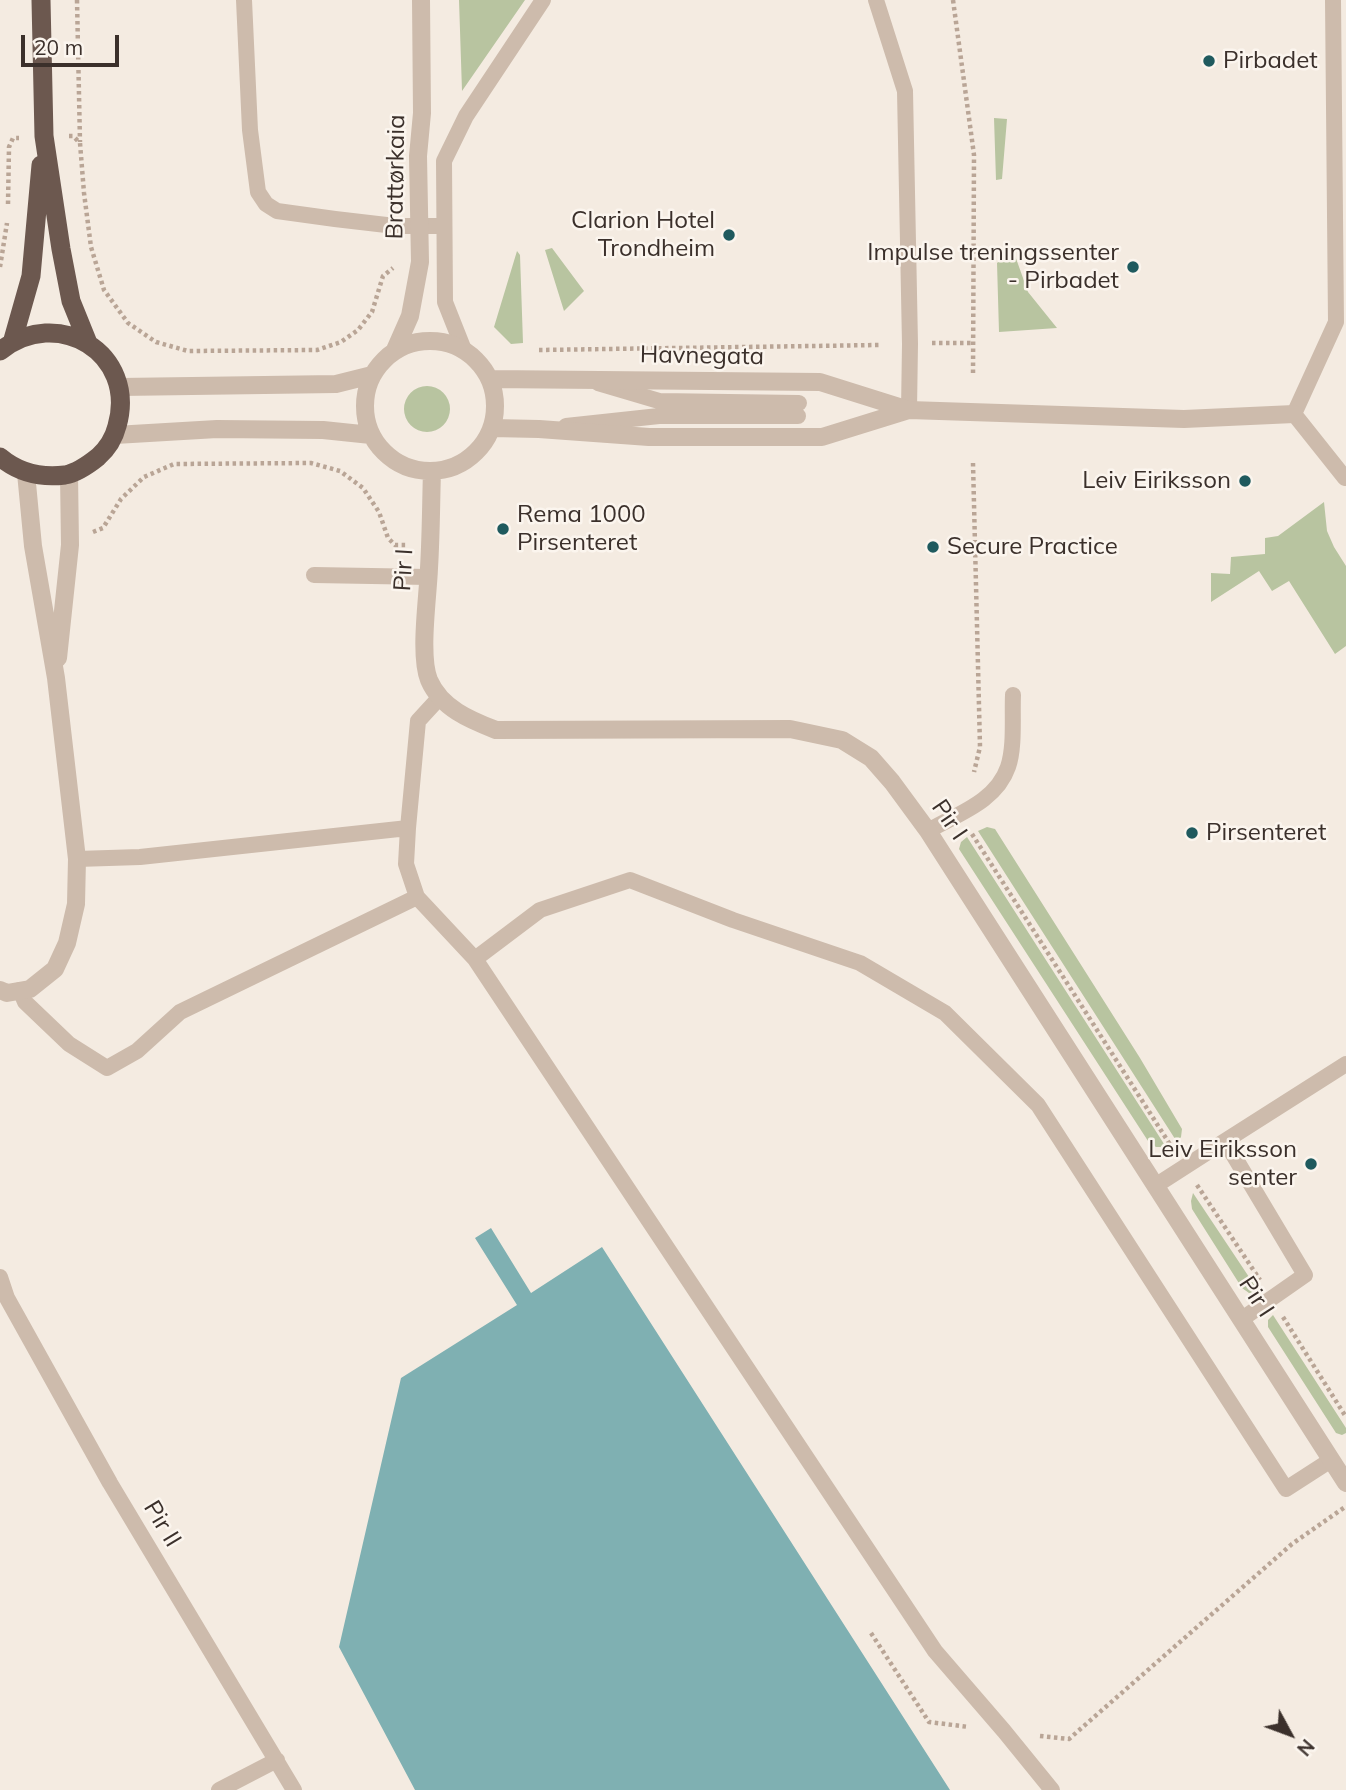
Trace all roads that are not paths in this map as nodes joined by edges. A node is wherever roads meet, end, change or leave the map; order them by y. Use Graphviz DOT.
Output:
graph roads {
  1 [pos="41,0"];
  2 [pos="244,0"];
  3 [pos="421,0"];
  4 [pos="543,0"];
  5 [pos="876,0"];
  6 [pos="1333,0"];
  7 [pos="53,136"];
  8 [pos="419,226"];
  9 [pos="444,226"];
  10 [pos="88,344"];
  11 [pos="6,347"];
  12 [pos="395,350"];
  13 [pos="464,350"];
  14 [pos="372,374"];
  15 [pos="490,379"];
  16 [pos="586,380"];
  17 [pos="120,387"];
  18 [pos="909,410"];
  19 [pos="1294,414"];
  20 [pos="492,428"];
  21 [pos="539,429"];
  22 [pos="115,435"];
  23 [pos="372,435"];
  24 [pos="0,457"];
  25 [pos="432,471"];
  26 [pos="26,473"];
  27 [pos="69,474"];
  28 [pos="1345,478"];
  29 [pos="314,575"];
  30 [pos="429,577"];
  31 [pos="56,678"];
  32 [pos="1013,695"];
  33 [pos="440,697"];
  34 [pos="408,828"];
  35 [pos="928,831"];
  36 [pos="78,859"];
  37 [pos="417,897"];
  38 [pos="475,959"];
  39 [pos="0,990"];
  40 [pos="20,990"];
  41 [pos="1346,1064"];
  42 [pos="1225,1141"];
  43 [pos="1155,1186"];
  44 [pos="0,1277"];
  45 [pos="1242,1318"];
  46 [pos="1331,1460"];
  47 [pos="1346,1483"];
  48 [pos="277,1760"];
  49 [pos="219,1790"];
  50 [pos="294,1790"];
  51 [pos="1052,1790"];
  1 -- 7 [label="highway"];
  2 -- 8 [label="lane"];
  3 -- 8 [label="street, Brattørkaia"];
  4 -- 9 [label="lane"];
  5 -- 18 [label="lane"];
  6 -- 19 [label="lane"];
  7 -- 10 [label="highway"];
  7 -- 11 [label="highway"];
  8 -- 9 [label="lane"];
  8 -- 12 [label="street, Brattørkaia"];
  9 -- 13 [label="lane"];
  10 -- 11 [label="highway"];
  10 -- 17 [label="highway"];
  12 -- 13 [label="street"];
  12 -- 14 [label="street"];
  13 -- 15 [label="street"];
  14 -- 17 [label="street"];
  14 -- 23 [label="street"];
  15 -- 16 [label="street, Havnegata"];
  15 -- 20 [label="street"];
  16 -- 18 [label="street, Havnegata"];
  16 -- 21 [label="lane"];
  17 -- 22 [label="highway"];
  18 -- 19 [label="street, Havnegata"];
  18 -- 21 [label="street, Havnegata"];
  19 -- 28 [label="lane"];
  20 -- 21 [label="street, Havnegata"];
  20 -- 25 [label="street"];
  22 -- 23 [label="street"];
  22 -- 27 [label="highway"];
  23 -- 25 [label="street"];
  24 -- 26 [label="highway"];
  25 -- 30 [label="street, Pir I"];
  26 -- 27 [label="highway"];
  26 -- 31 [label="street"];
  27 -- 31 [label="street"];
  29 -- 30 [label="lane"];
  30 -- 33 [label="street, Pir I"];
  31 -- 36 [label="street"];
  32 -- 35 [label="lane"];
  33 -- 34 [label="lane"];
  33 -- 35 [label="street, Pir I"];
  34 -- 36 [label="lane"];
  34 -- 37 [label="lane"];
  35 -- 43 [label="street, Pir I"];
  36 -- 40 [label="street"];
  37 -- 38 [label="lane"];
  37 -- 40 [label="lane"];
  38 -- 46 [label="lane"];
  38 -- 51 [label="lane"];
  39 -- 40 [label="street"];
  41 -- 42 [label="lane"];
  42 -- 43 [label="lane"];
  42 -- 45 [label="lane"];
  43 -- 45 [label="street, Pir I"];
  44 -- 48 [label="lane, Pir II"];
  45 -- 46 [label="street, Pir I"];
  46 -- 47 [label="street, Pir I"];
  48 -- 49 [label="lane"];
  48 -- 50 [label="lane, Pir II"];
}
